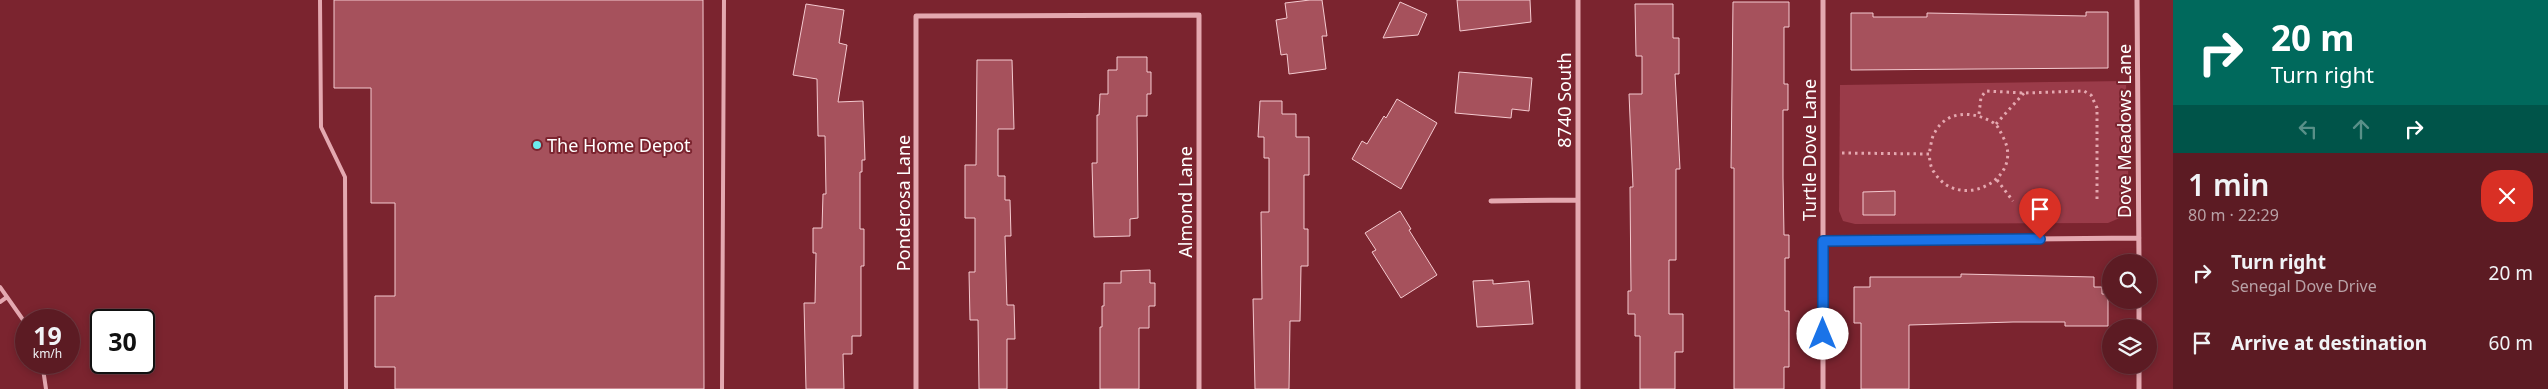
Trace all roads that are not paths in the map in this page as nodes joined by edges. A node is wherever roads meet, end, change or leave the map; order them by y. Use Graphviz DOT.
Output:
graph roads {
  1 [pos="320,0"];
  2 [pos="724,0"];
  3 [pos="1578,0"];
  4 [pos="1822,0"];
  5 [pos="2137,0"];
  6 [pos="916,16"];
  7 [pos="1578,200"];
  8 [pos="1491,201"];
  9 [pos="2138,238"];
  10 [pos="1823,241"];
  11 [pos="2139,254"];
  12 [pos="0,287"];
  13 [pos="7,297"];
  14 [pos="0,302"];
  15 [pos="15,309"];
  16 [pos="44,374"];
  17 [pos="2139,374"];
  18 [pos="46,389"];
  19 [pos="346,389"];
  20 [pos="722,389"];
  21 [pos="916,389"];
  22 [pos="1199,389"];
  23 [pos="1578,389"];
  24 [pos="1823,389"];
  25 [pos="2139,389"];
  1 -- 19 [label="lane"];
  2 -- 20 [label="lane"];
  3 -- 7 [label="street, 8740 South"];
  4 -- 10 [label="street, Turtle Dove Lane"];
  5 -- 9 [label="street, Dove Meadows Lane"];
  6 -- 21 [label="street, Ponderosa Lane"];
  6 -- 22 [label="street, Almond Lane"];
  7 -- 8 [label="street"];
  7 -- 23 [label="street, 8740 South"];
  9 -- 10 [label="street"];
  9 -- 11 [label="street, Dove Meadows Lane"];
  10 -- 24 [label="street, Turtle Dove Lane"];
  12 -- 13 [label="lane"];
  13 -- 14 [label="lane"];
  13 -- 15 [label="lane"];
  16 -- 18 [label="lane"];
  17 -- 25 [label="street"];
}
